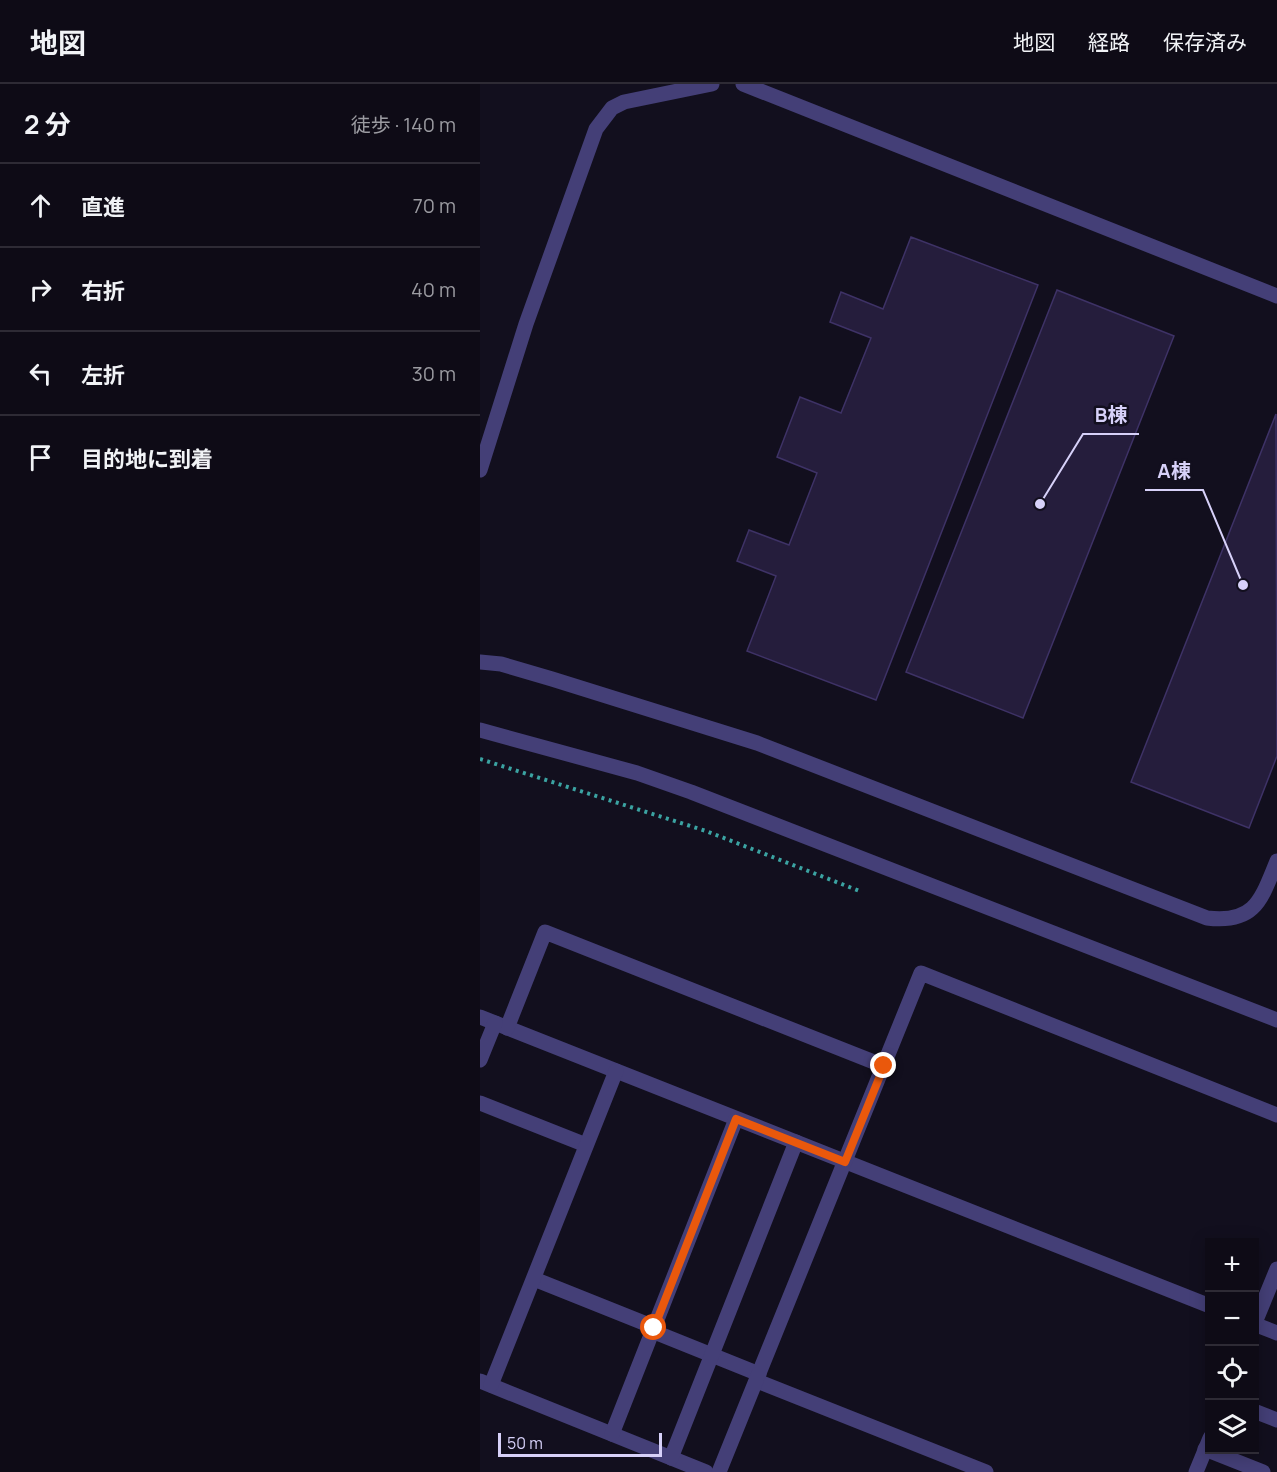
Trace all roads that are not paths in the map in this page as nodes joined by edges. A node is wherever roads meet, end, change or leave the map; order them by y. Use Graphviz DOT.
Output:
graph roads {
  1 [pos="712,84"];
  2 [pos="743,84"];
  3 [pos="1277,296"];
  4 [pos="480,470"];
  5 [pos="480,662"];
  6 [pos="480,730"];
  7 [pos="1277,861"];
  8 [pos="480,1017"];
  9 [pos="1277,1020"];
  10 [pos="501,1025"];
  11 [pos="480,1060"];
  12 [pos="884,1066"];
  13 [pos="616,1071"];
  14 [pos="480,1102"];
  15 [pos="1277,1115"];
  16 [pos="736,1119"];
  17 [pos="796,1142"];
  18 [pos="586,1145"];
  19 [pos="845,1162"];
  20 [pos="1277,1269"];
  21 [pos="534,1279"];
  22 [pos="1205,1304"];
  23 [pos="1259,1315"];
  24 [pos="1259,1326"];
  25 [pos="653,1329"];
  26 [pos="1277,1333"];
  27 [pos="712,1355"];
  28 [pos="758,1377"];
  29 [pos="486,1383"];
  30 [pos="1259,1414"];
  31 [pos="1277,1420"];
  32 [pos="612,1434"];
  33 [pos="1205,1448"];
  34 [pos="1228,1454"];
  35 [pos="671,1458"];
  36 [pos="706,1472"];
  37 [pos="719,1472"];
  38 [pos="986,1472"];
  39 [pos="1196,1472"];
  40 [pos="1263,1472"];
  1 -- 4 [label="street"];
  2 -- 3 [label="street"];
  5 -- 7 [label="street"];
  6 -- 9 [label="street"];
  8 -- 10 [label="street"];
  10 -- 11 [label="street"];
  10 -- 12 [label="street"];
  10 -- 13 [label="street"];
  12 -- 15 [label="street"];
  12 -- 19 [label="street"];
  13 -- 16 [label="street"];
  13 -- 18 [label="street"];
  14 -- 18 [label="street"];
  16 -- 17 [label="street"];
  16 -- 25 [label="street"];
  17 -- 19 [label="street"];
  17 -- 27 [label="street"];
  18 -- 21 [label="street"];
  19 -- 22 [label="street"];
  19 -- 28 [label="street"];
  20 -- 23 [label="street"];
  21 -- 25 [label="street"];
  21 -- 29 [label="street"];
  24 -- 26 [label="street"];
  25 -- 27 [label="street"];
  25 -- 32 [label="street"];
  27 -- 28 [label="street"];
  27 -- 35 [label="street"];
  28 -- 37 [label="street"];
  28 -- 38 [label="street"];
  29 -- 32 [label="street"];
  30 -- 31 [label="street"];
  32 -- 35 [label="street"];
  33 -- 39 [label="street"];
  34 -- 40 [label="street"];
  35 -- 36 [label="street"];
}
